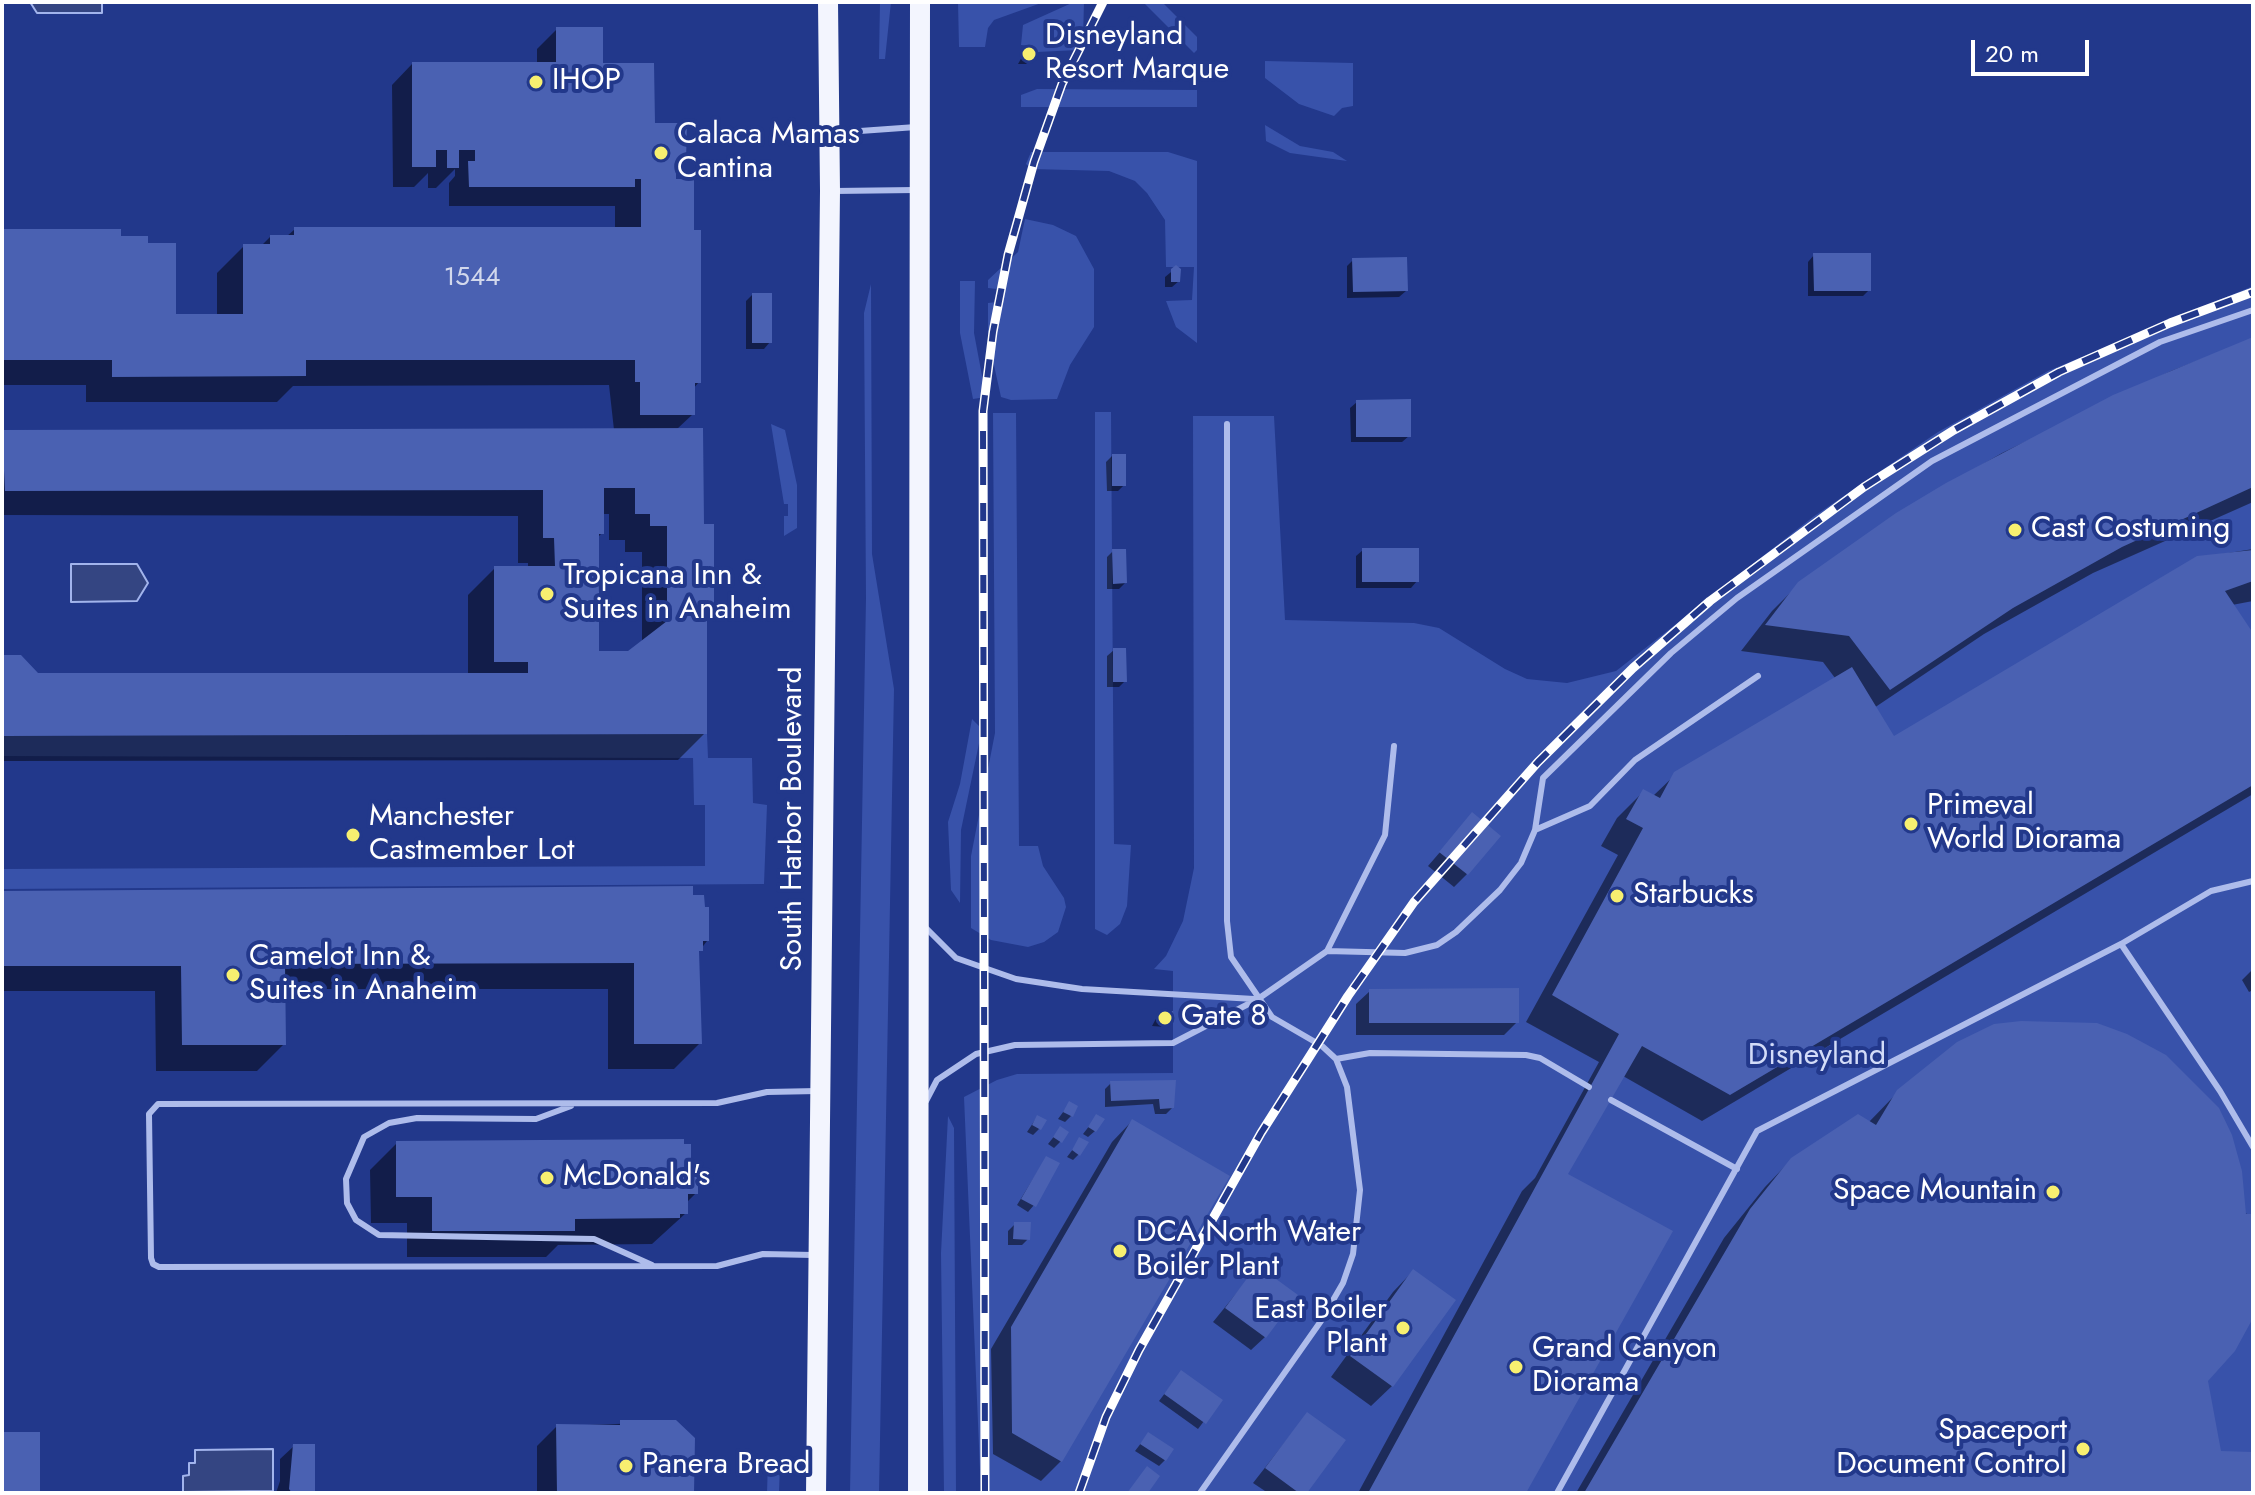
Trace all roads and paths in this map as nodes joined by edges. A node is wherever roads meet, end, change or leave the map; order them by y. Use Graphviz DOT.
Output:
graph roads {
  1 [pos="828,2"];
  2 [pos="920,2"];
  3 [pos="920,127"];
  4 [pos="829,133"];
  5 [pos="920,190"];
  6 [pos="830,191"];
  7 [pos="2253,310"];
  8 [pos="1227,424"];
  9 [pos="1758,676"];
  10 [pos="1394,746"];
  11 [pos="1535,830"];
  12 [pos="2253,881"];
  13 [pos="921,917"];
  14 [pos="2121,944"];
  15 [pos="1327,951"];
  16 [pos="1258,999"];
  17 [pos="1336,1059"];
  18 [pos="1589,1087"];
  19 [pos="821,1091"];
  20 [pos="1611,1100"];
  21 [pos="578,1103"];
  22 [pos="919,1114"];
  23 [pos="2253,1147"];
  24 [pos="1737,1169"];
  25 [pos="818,1255"];
  26 [pos="654,1266"];
  27 [pos="816,1493"];
  28 [pos="918,1493"];
  29 [pos="1200,1493"];
  30 [pos="1557,1493"];
  1 -- 4 [label="main road, South Harbor Boulevard"];
  2 -- 3 [label="main road"];
  3 -- 4 [label="lane"];
  3 -- 5 [label="main road"];
  4 -- 6 [label="main road, South Harbor Boulevard"];
  5 -- 6 [label="lane"];
  5 -- 13 [label="main road"];
  6 -- 19 [label="main road, South Harbor Boulevard"];
  7 -- 11 [label="lane"];
  8 -- 16 [label="lane"];
  9 -- 11 [label="lane"];
  10 -- 15 [label="lane"];
  11 -- 15 [label="lane"];
  12 -- 14 [label="lane"];
  13 -- 16 [label="lane"];
  13 -- 22 [label="main road"];
  14 -- 23 [label="lane"];
  14 -- 24 [label="lane"];
  15 -- 16 [label="lane"];
  16 -- 17 [label="lane"];
  16 -- 22 [label="lane"];
  17 -- 18 [label="lane"];
  17 -- 29 [label="lane"];
  19 -- 21 [label="lane"];
  19 -- 25 [label="main road, South Harbor Boulevard"];
  20 -- 24 [label="lane"];
  21 -- 26 [label="lane"];
  21 -- 26 [label="lane"];
  22 -- 28 [label="main road"];
  24 -- 30 [label="lane"];
  25 -- 26 [label="lane"];
  25 -- 27 [label="main road, South Harbor Boulevard"];
}
